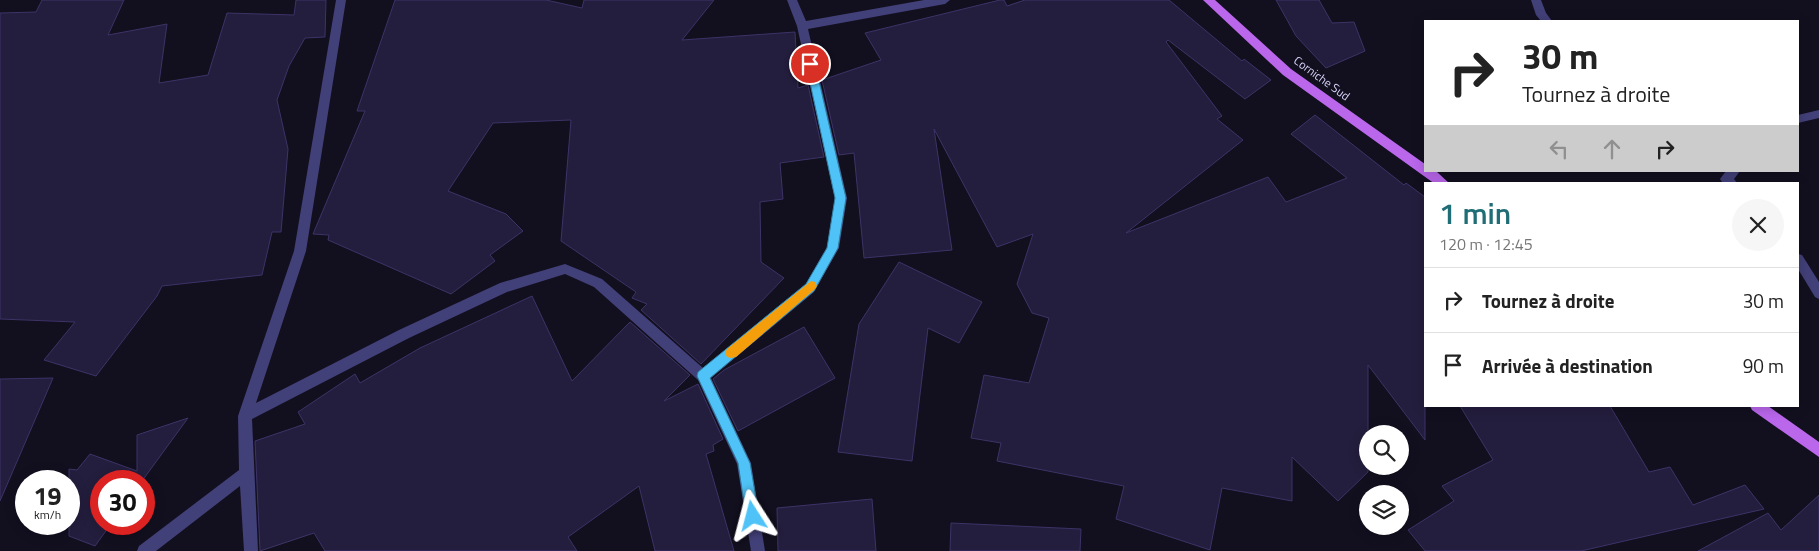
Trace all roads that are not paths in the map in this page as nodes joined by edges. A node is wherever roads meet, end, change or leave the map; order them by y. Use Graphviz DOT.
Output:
graph roads {
  1 [pos="341,0"];
  2 [pos="792,0"];
  3 [pos="945,0"];
  4 [pos="1208,0"];
  5 [pos="1536,0"];
  6 [pos="1546,20"];
  7 [pos="802,26"];
  8 [pos="1819,114"];
  9 [pos="1799,119"];
  10 [pos="1424,170"];
  11 [pos="1427,172"];
  12 [pos="1441,182"];
  13 [pos="1799,261"];
  14 [pos="1819,292"];
  15 [pos="703,376"];
  16 [pos="1758,407"];
  17 [pos="245,416"];
  18 [pos="1819,450"];
  19 [pos="246,472"];
  20 [pos="144,551"];
  21 [pos="251,551"];
  22 [pos="758,551"];
  1 -- 17 [label="street"];
  2 -- 7 [label="street"];
  3 -- 7 [label="street"];
  4 -- 10 [label="main road, Corniche Sud"];
  5 -- 6 [label="street"];
  7 -- 15 [label="street"];
  8 -- 9 [label="street"];
  11 -- 12 [label="main road, Corniche Sud"];
  13 -- 14 [label="street"];
  15 -- 17 [label="street"];
  15 -- 22 [label="street"];
  16 -- 18 [label="main road"];
  17 -- 19 [label="street"];
  19 -- 20 [label="street"];
  19 -- 21 [label="street"];
}
